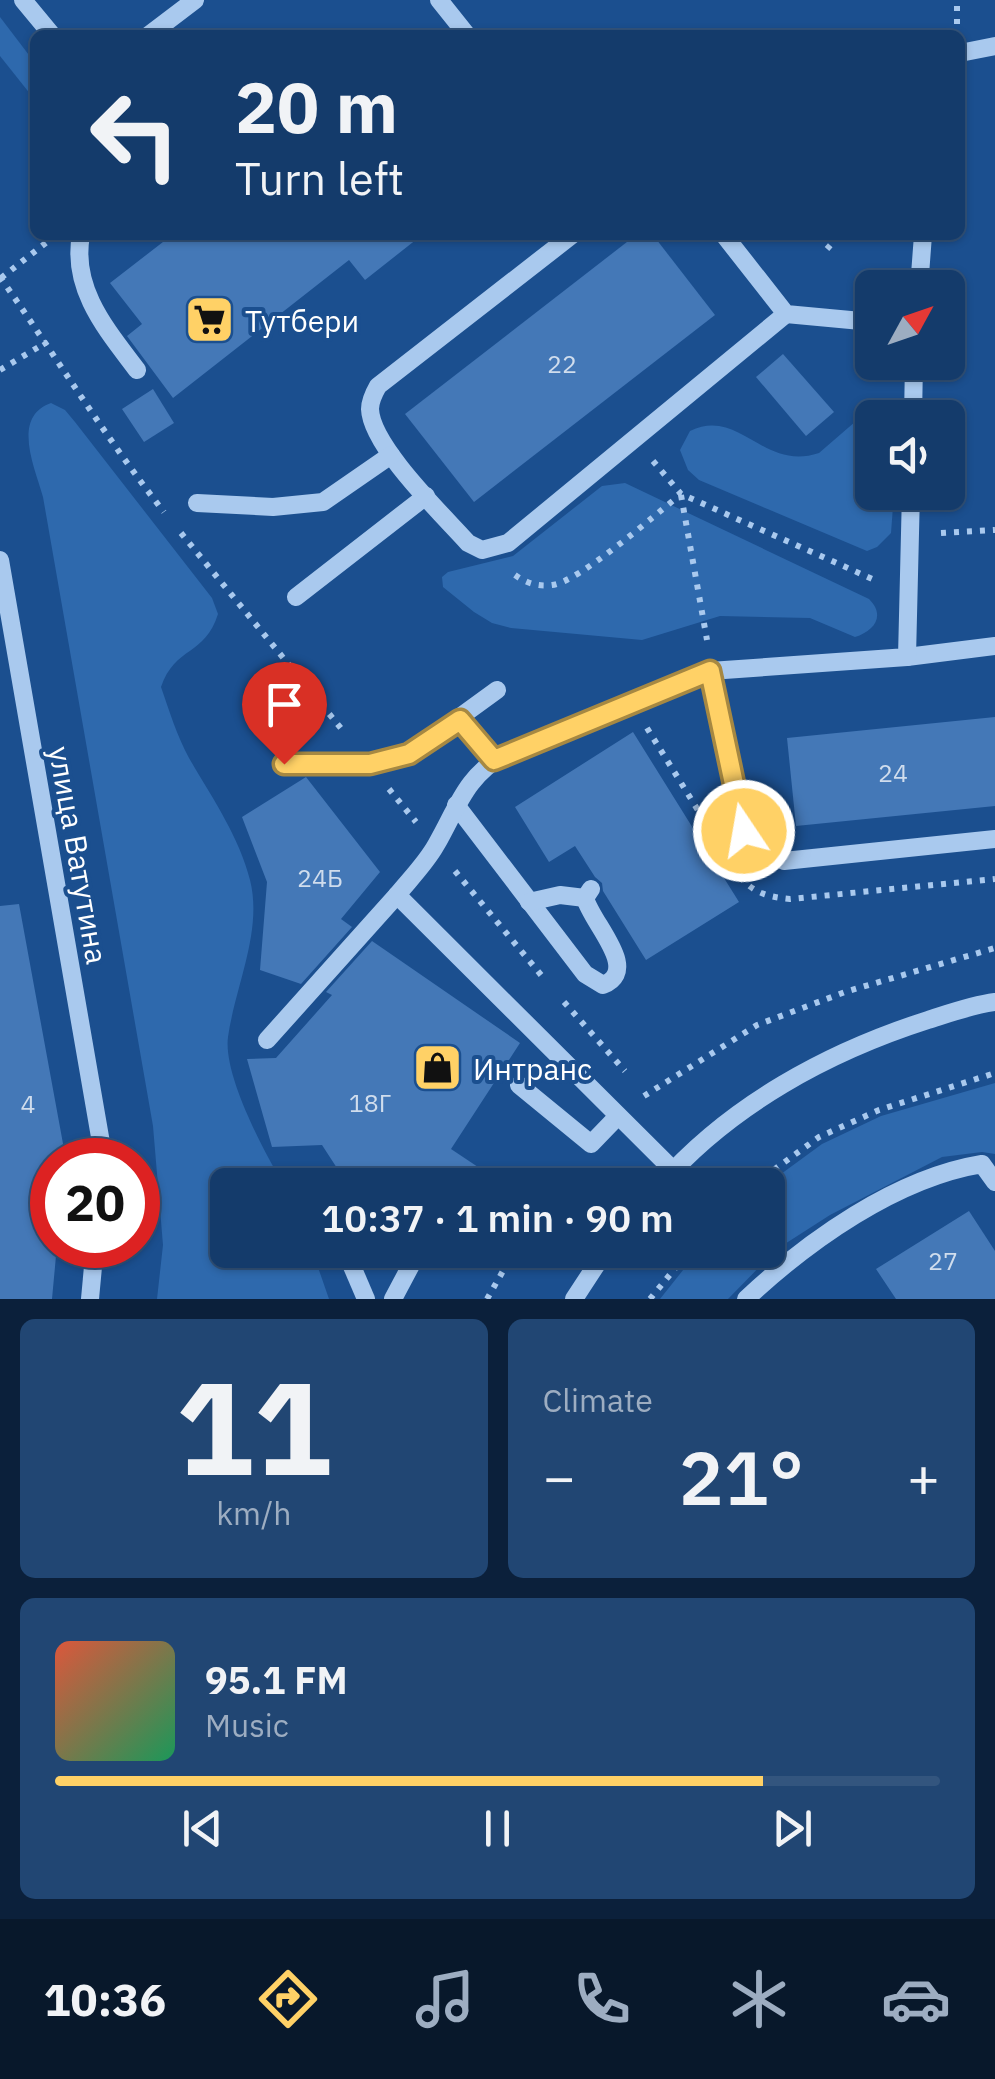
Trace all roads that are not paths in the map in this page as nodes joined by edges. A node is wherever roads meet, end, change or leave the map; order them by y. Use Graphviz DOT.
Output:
graph roads {
  1 [pos="24,0"];
  2 [pos="195,0"];
  3 [pos="439,0"];
  4 [pos="48,30"];
  5 [pos="156,30"];
  6 [pos="463,30"];
  7 [pos="995,46"];
  8 [pos="965,53"];
  9 [pos="80,240"];
  10 [pos="566,240"];
  11 [pos="728,240"];
  12 [pos="923,240"];
  13 [pos="920,270"];
  14 [pos="786,314"];
  15 [pos="855,320"];
  16 [pos="138,370"];
  17 [pos="390,456"];
  18 [pos="426,496"];
  19 [pos="197,503"];
  20 [pos="911,510"];
  21 [pos="0,560"];
  22 [pos="296,597"];
  23 [pos="995,646"];
  24 [pos="908,657"];
  25 [pos="710,671"];
  26 [pos="497,690"];
  27 [pos="460,720"];
  28 [pos="494,760"];
  29 [pos="284,764"];
  30 [pos="456,804"];
  31 [pos="995,838"];
  32 [pos="397,895"];
  33 [pos="529,902"];
  34 [pos="995,1002"];
  35 [pos="267,1040"];
  36 [pos="520,1085"];
  37 [pos="618,1116"];
  38 [pos="100,1138"];
  39 [pos="671,1168"];
  40 [pos="675,1168"];
  41 [pos="995,1182"];
  42 [pos="93,1268"];
  43 [pos="353,1268"];
  44 [pos="410,1268"];
  45 [pos="594,1268"];
  46 [pos="90,1299"];
  47 [pos="366,1299"];
  48 [pos="393,1299"];
  49 [pos="574,1299"];
  50 [pos="746,1299"];
  1 -- 4 [label="street"];
  2 -- 5 [label="street"];
  3 -- 6 [label="street"];
  7 -- 8 [label="street"];
  9 -- 16 [label="street"];
  10 -- 17 [label="street"];
  11 -- 14 [label="street"];
  12 -- 13 [label="street"];
  14 -- 15 [label="street"];
  14 -- 18 [label="street"];
  17 -- 18 [label="street"];
  17 -- 19 [label="street"];
  18 -- 22 [label="street"];
  20 -- 24 [label="street"];
  21 -- 38 [label="street, улица Ватутина"];
  23 -- 24 [label="street"];
  24 -- 25 [label="street"];
  25 -- 28 [label="street"];
  25 -- 31 [label="street"];
  26 -- 27 [label="street"];
  27 -- 28 [label="street"];
  27 -- 29 [label="street"];
  28 -- 30 [label="street"];
  30 -- 32 [label="street"];
  30 -- 33 [label="street"];
  32 -- 35 [label="street"];
  32 -- 37 [label="street"];
  33 -- 33 [label="street"];
  34 -- 40 [label="street"];
  36 -- 37 [label="street"];
  37 -- 39 [label="street"];
  41 -- 50 [label="street"];
  42 -- 46 [label="street"];
  43 -- 47 [label="street"];
  44 -- 48 [label="street"];
  45 -- 49 [label="street"];
}
